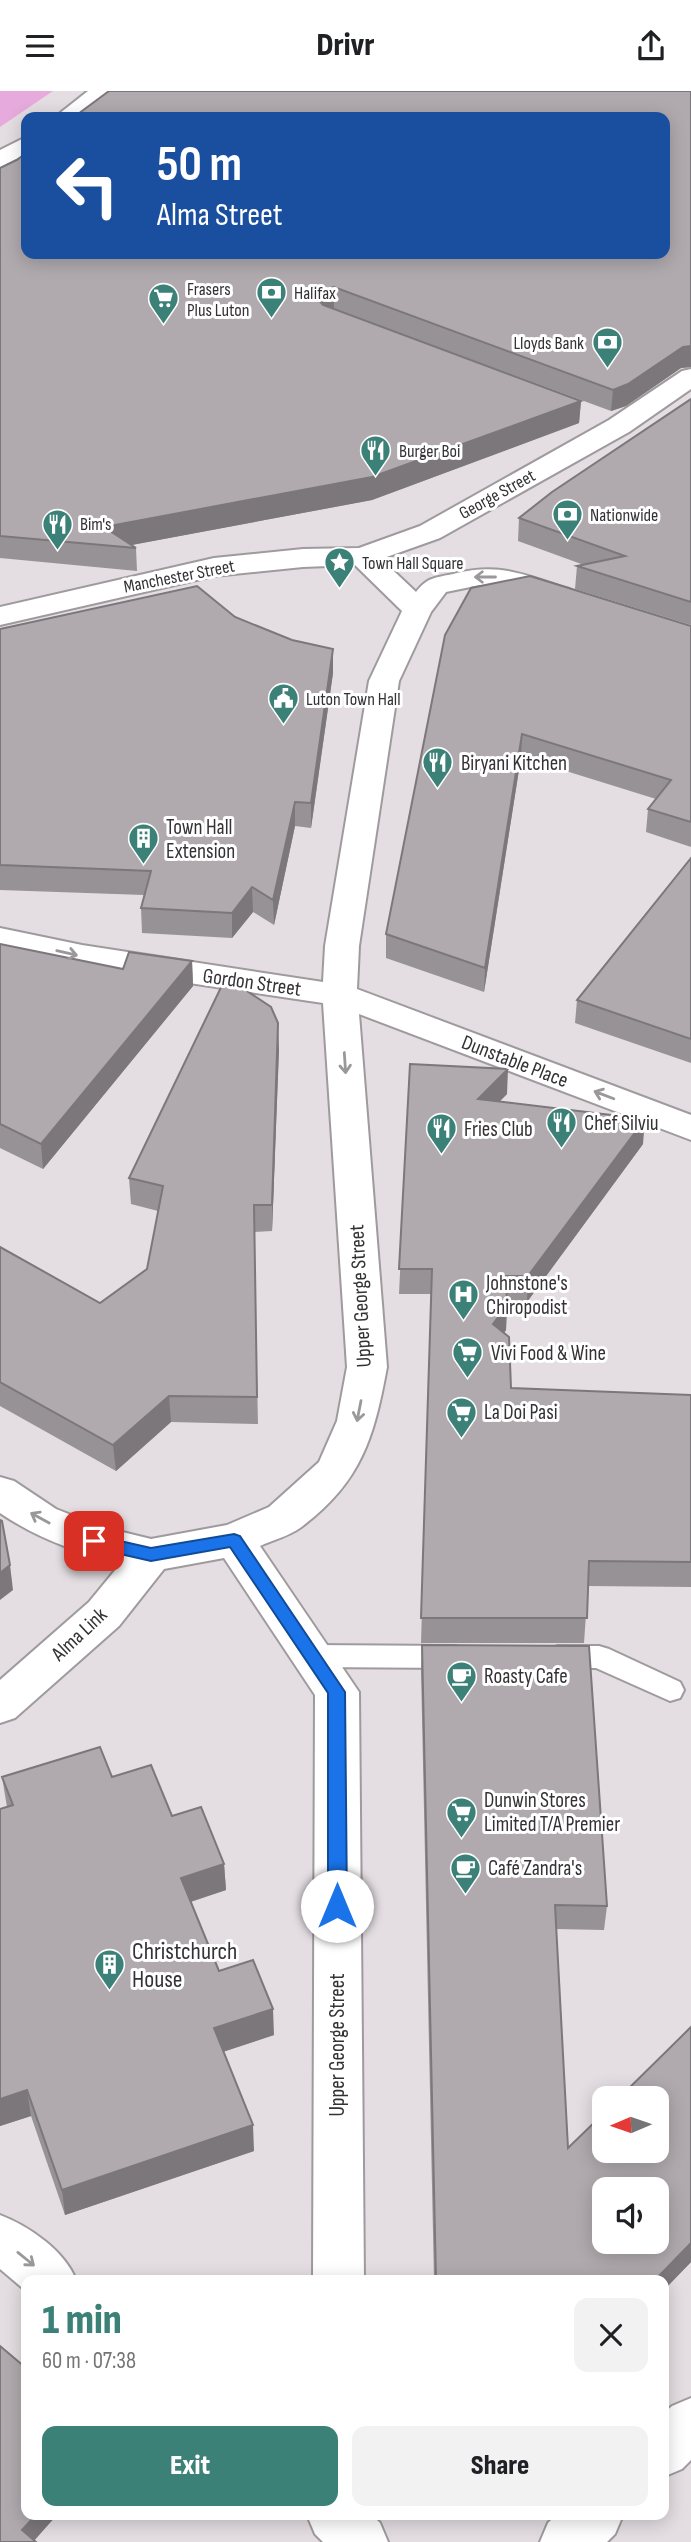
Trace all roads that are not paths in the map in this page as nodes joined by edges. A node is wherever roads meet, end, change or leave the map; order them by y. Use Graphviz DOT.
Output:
graph roads {
  1 [pos="103,91"];
  2 [pos="73,112"];
  3 [pos="21,146"];
  4 [pos="0,160"];
  5 [pos="691,377"];
  6 [pos="593,416"];
  7 [pos="619,426"];
  8 [pos="362,556"];
  9 [pos="587,604"];
  10 [pos="417,610"];
  11 [pos="7,611"];
  12 [pos="0,938"];
  13 [pos="340,995"];
  14 [pos="691,1128"];
  15 [pos="0,1492"];
  16 [pos="234,1540"];
  17 [pos="151,1555"];
  18 [pos="312,1656"];
  19 [pos="476,1657"];
  20 [pos="531,1657"];
  21 [pos="670,1690"];
  22 [pos="0,1706"];
  23 [pos="0,2238"];
  24 [pos="45,2275"];
  25 [pos="338,2275"];
  26 [pos="691,2424"];
  27 [pos="669,2445"];
  28 [pos="339,2520"];
  29 [pos="591,2520"];
  30 [pos="361,2542"];
  31 [pos="567,2542"];
  1 -- 2 [label="main road"];
  3 -- 4 [label="main road"];
  5 -- 7 [label="main road, George Street"];
  6 -- 7 [label="main road"];
  7 -- 8 [label="main road, George Street"];
  8 -- 10 [label="main road"];
  8 -- 11 [label="main road, Manchester Street"];
  9 -- 10 [label="main road, Upper George Street, one-way"];
  10 -- 13 [label="main road, Upper George Street"];
  12 -- 13 [label="main road, Gordon Street, one-way"];
  14 -- 13 [label="main road, Dunstable Place, one-way"];
  13 -- 16 [label="main road, Upper George Street, one-way"];
  17 -- 15 [label="main road, one-way"];
  16 -- 17 [label="main road"];
  16 -- 18 [label="main road, Upper George Street"];
  17 -- 22 [label="main road, Alma Link"];
  18 -- 19 [label="lane"];
  18 -- 25 [label="main road, Upper George Street"];
  20 -- 21 [label="lane"];
  23 -- 24 [label="main road, one-way"];
  26 -- 27 [label="main road"];
  28 -- 30 [label="main road"];
  29 -- 31 [label="main road"];
}
